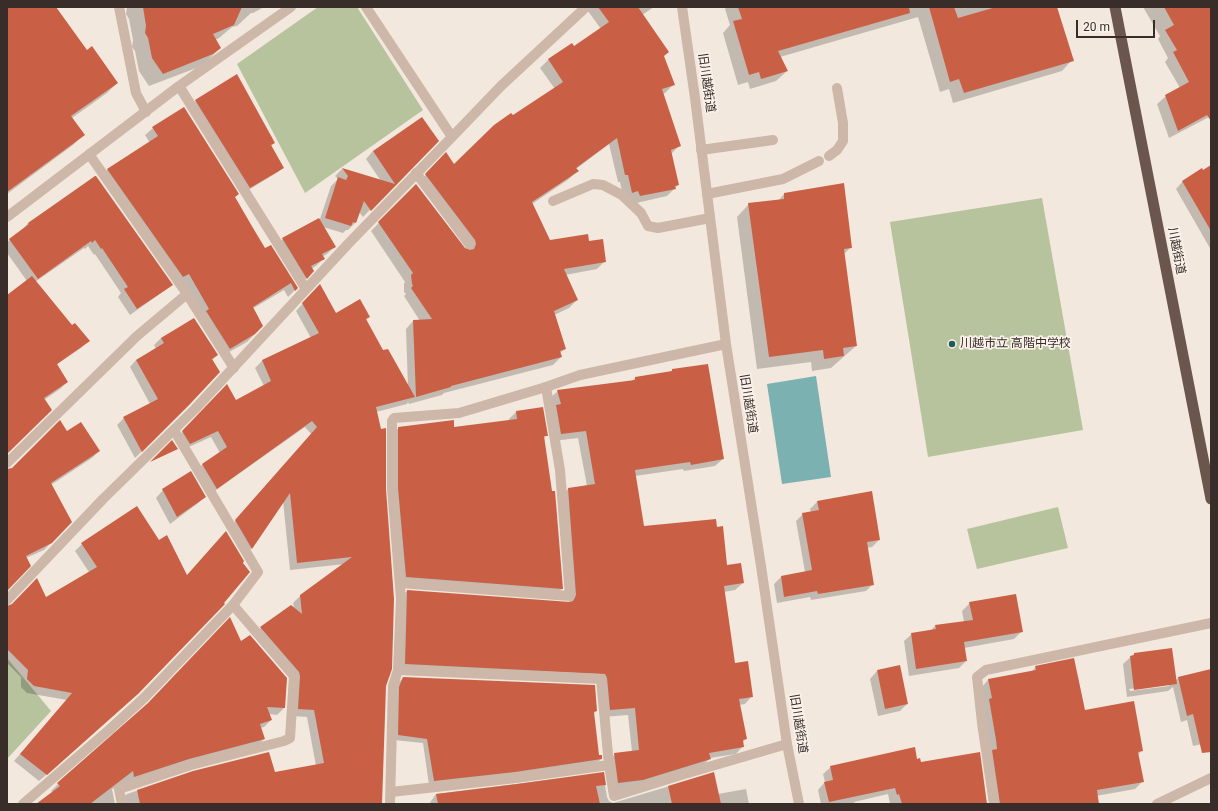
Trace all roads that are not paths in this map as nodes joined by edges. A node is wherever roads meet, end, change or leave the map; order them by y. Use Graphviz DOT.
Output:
graph roads {
  1 [pos="119,7"];
  2 [pos="291,7"];
  3 [pos="366,7"];
  4 [pos="586,7"];
  5 [pos="682,7"];
  6 [pos="1115,7"];
  7 [pos="179,86"];
  8 [pos="837,88"];
  9 [pos="146,112"];
  10 [pos="452,137"];
  11 [pos="773,140"];
  12 [pos="702,150"];
  13 [pos="89,154"];
  14 [pos="829,156"];
  15 [pos="819,161"];
  16 [pos="416,173"];
  17 [pos="707,194"];
  18 [pos="553,201"];
  19 [pos="7,217"];
  20 [pos="710,218"];
  21 [pos="470,244"];
  22 [pos="306,289"];
  23 [pos="188,294"];
  24 [pos="726,344"];
  25 [pos="234,368"];
  26 [pos="546,387"];
  27 [pos="174,430"];
  28 [pos="7,463"];
  29 [pos="1211,499"];
  30 [pos="400,583"];
  31 [pos="7,600"];
  32 [pos="233,605"];
  33 [pos="1211,623"];
  34 [pos="398,670"];
  35 [pos="787,744"];
  36 [pos="609,765"];
  37 [pos="1211,778"];
  38 [pos="391,792"];
  39 [pos="24,804"];
  40 [pos="122,804"];
  41 [pos="390,804"];
  42 [pos="799,804"];
  43 [pos="994,804"];
  44 [pos="1157,804"];
  1 -- 9 [label="street"];
  2 -- 7 [label="street"];
  3 -- 10 [label="street"];
  4 -- 10 [label="street"];
  5 -- 12 [label="street, 旧川越街道"];
  6 -- 29 [label="highway, 川越街道"];
  7 -- 9 [label="street"];
  7 -- 22 [label="street"];
  8 -- 14 [label="street"];
  9 -- 13 [label="street"];
  10 -- 16 [label="street"];
  11 -- 12 [label="street"];
  12 -- 17 [label="street, 旧川越街道"];
  13 -- 19 [label="street"];
  13 -- 23 [label="street"];
  15 -- 17 [label="street"];
  16 -- 21 [label="street"];
  16 -- 22 [label="street"];
  17 -- 20 [label="street, 旧川越街道"];
  18 -- 20 [label="street"];
  20 -- 24 [label="street, 旧川越街道"];
  22 -- 25 [label="street"];
  23 -- 25 [label="street"];
  23 -- 28 [label="street"];
  24 -- 26 [label="street"];
  24 -- 35 [label="street, 旧川越街道"];
  25 -- 27 [label="street"];
  26 -- 30 [label="street"];
  26 -- 30 [label="street"];
  27 -- 31 [label="street"];
  27 -- 32 [label="street"];
  30 -- 34 [label="street"];
  32 -- 39 [label="street"];
  32 -- 40 [label="street"];
  33 -- 43 [label="street"];
  34 -- 36 [label="street"];
  34 -- 38 [label="street"];
  35 -- 36 [label="street"];
  35 -- 42 [label="street, 旧川越街道"];
  36 -- 38 [label="street"];
  37 -- 44 [label="street"];
  38 -- 41 [label="street"];
}
